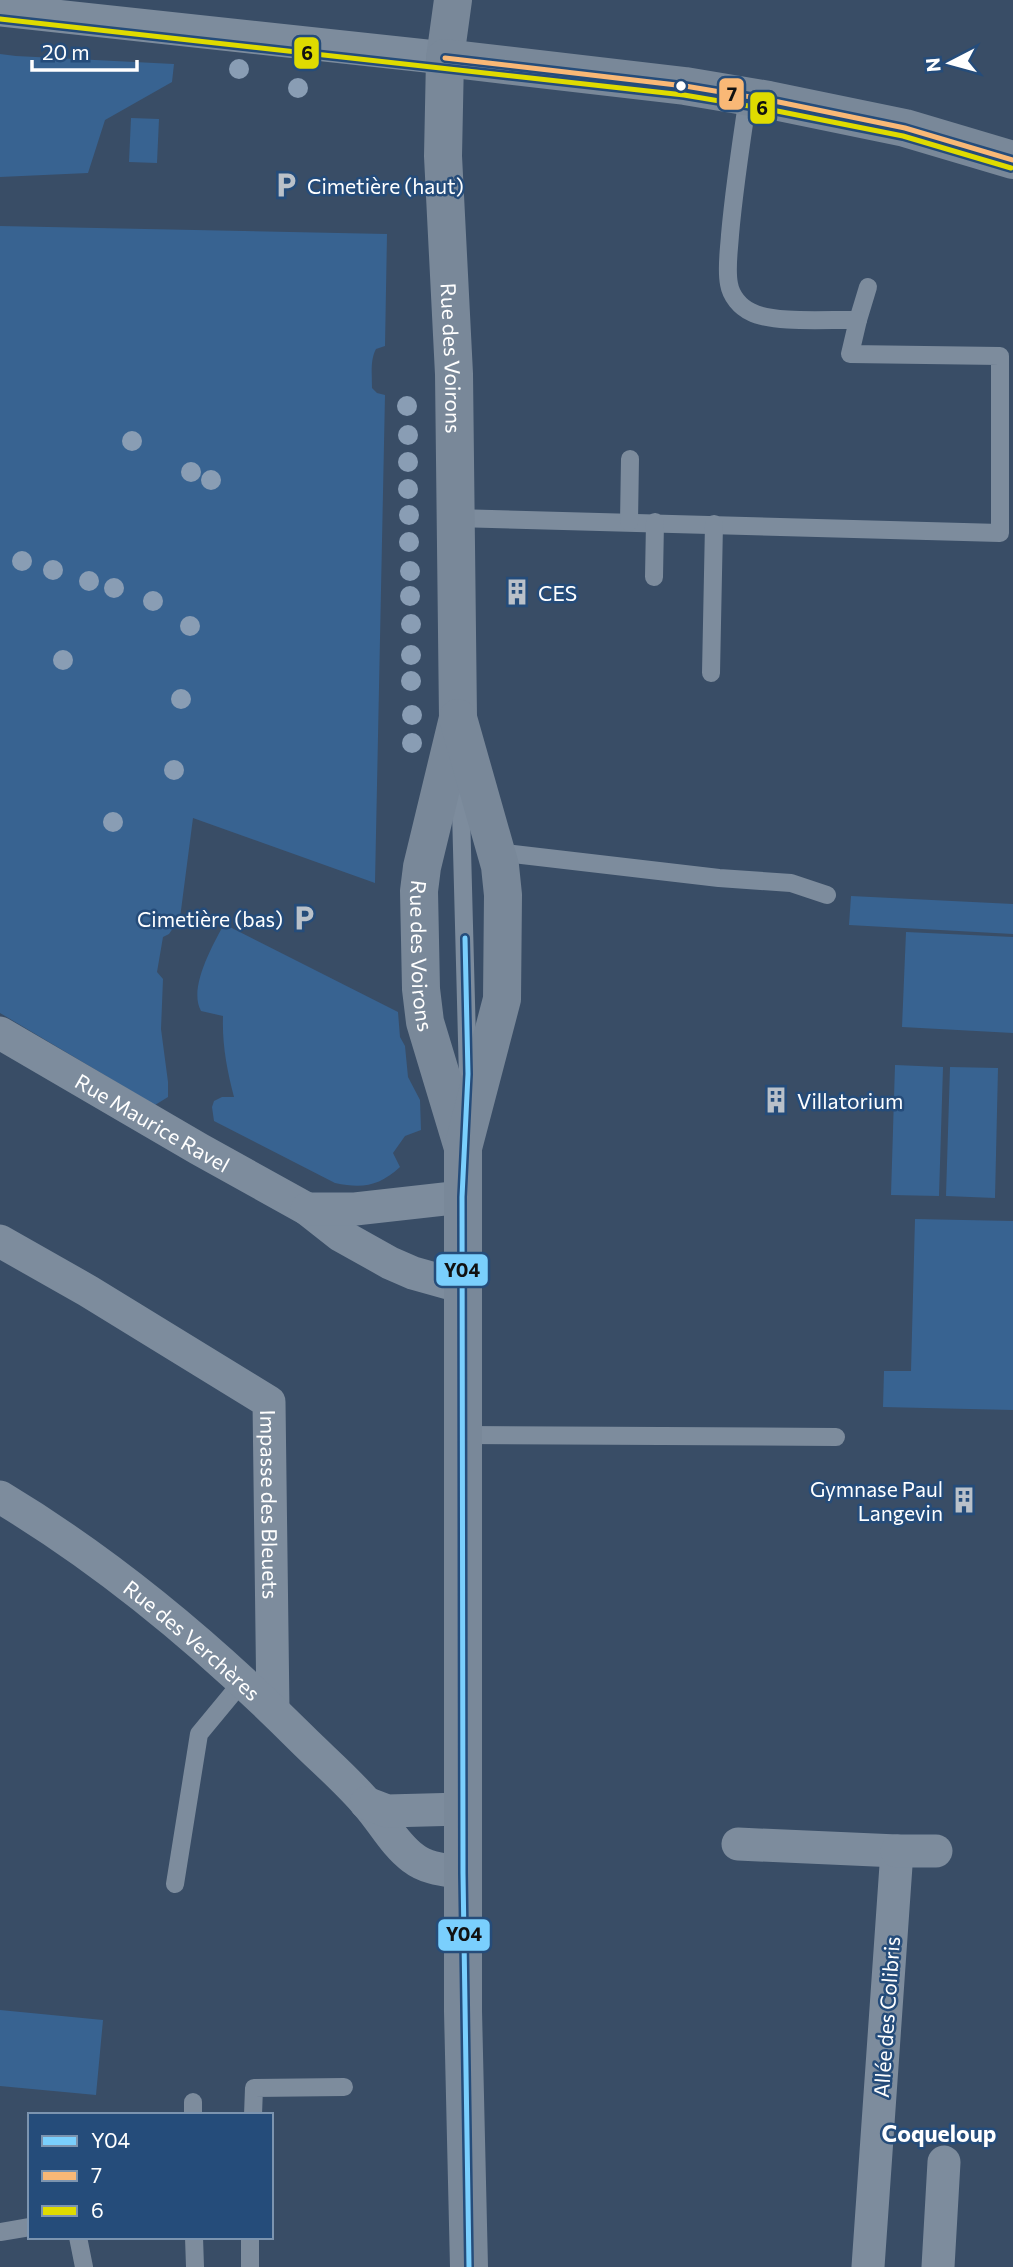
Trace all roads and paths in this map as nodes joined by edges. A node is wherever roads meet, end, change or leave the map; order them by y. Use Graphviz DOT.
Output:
graph roads {
  1 [pos="453,0"];
  2 [pos="0,10"];
  3 [pos="445,58"];
  4 [pos="748,97"];
  5 [pos="1013,160"];
  6 [pos="867,287"];
  7 [pos="858,320"];
  8 [pos="630,459"];
  9 [pos="455,518"];
  10 [pos="629,522"];
  11 [pos="655,522"];
  12 [pos="714,524"];
  13 [pos="654,577"];
  14 [pos="710,673"];
  15 [pos="458,718"];
  16 [pos="496,852"];
  17 [pos="827,895"];
  18 [pos="0,1032"];
  19 [pos="463,1148"];
  20 [pos="462,1197"];
  21 [pos="307,1209"];
  22 [pos="0,1241"];
  23 [pos="463,1287"];
  24 [pos="463,1435"];
  25 [pos="836,1437"];
  26 [pos="0,1497"];
  27 [pos="242,1682"];
  28 [pos="274,1710"];
  29 [pos="366,1803"];
  30 [pos="463,1809"];
  31 [pos="738,1844"];
  32 [pos="897,1851"];
  33 [pos="936,1851"];
  34 [pos="463,1872"];
  35 [pos="175,1884"];
  36 [pos="344,2087"];
  37 [pos="253,2113"];
  38 [pos="944,2162"];
  39 [pos="28,2227"];
  40 [pos="0,2232"];
  41 [pos="78,2239"];
  42 [pos="194,2239"];
  43 [pos="250,2239"];
  44 [pos="83,2267"];
  45 [pos="195,2267"];
  46 [pos="250,2267"];
  47 [pos="469,2267"];
  48 [pos="869,2267"];
  49 [pos="938,2267"];
  1 -- 3 [label="street, Rue des Voirons"];
  2 -- 3 [label="street"];
  3 -- 4 [label="street"];
  3 -- 9 [label="street, Rue des Voirons"];
  4 -- 5 [label="street"];
  4 -- 7 [label="lane"];
  6 -- 7 [label="lane"];
  7 -- 12 [label="lane"];
  8 -- 10 [label="lane"];
  9 -- 10 [label="lane"];
  9 -- 15 [label="street, Rue des Voirons"];
  10 -- 11 [label="lane"];
  11 -- 12 [label="lane"];
  11 -- 13 [label="lane"];
  12 -- 14 [label="lane"];
  15 -- 16 [label="street, Rue des Voirons"];
  15 -- 19 [label="street, Rue des Voirons"];
  16 -- 17 [label="lane"];
  16 -- 19 [label="street, Rue des Voirons"];
  18 -- 21 [label="street, Rue Maurice Ravel"];
  19 -- 20 [label="street, Rue des Voirons"];
  20 -- 21 [label="street, Rue Maurice Ravel"];
  20 -- 23 [label="street, Rue des Voirons"];
  21 -- 23 [label="street, Rue Maurice Ravel"];
  22 -- 28 [label="street, Impasse des Bleuets"];
  23 -- 24 [label="street, Rue des Voirons"];
  24 -- 25 [label="lane"];
  24 -- 30 [label="street, Rue des Voirons"];
  26 -- 27 [label="street, Rue des Verchères"];
  27 -- 28 [label="street, Rue des Verchères"];
  27 -- 35 [label="lane"];
  28 -- 29 [label="street, Rue des Verchères"];
  29 -- 30 [label="street"];
  29 -- 34 [label="street, Rue des Verchères"];
  30 -- 34 [label="street, Rue des Voirons"];
  31 -- 32 [label="street"];
  32 -- 33 [label="street"];
  32 -- 48 [label="street, Allée des Colibris"];
  34 -- 47 [label="street, Rue des Voirons"];
  36 -- 37 [label="lane"];
  38 -- 49 [label="street"];
  39 -- 40 [label="lane"];
  41 -- 44 [label="lane"];
  42 -- 45 [label="lane"];
  43 -- 46 [label="lane"];
}
